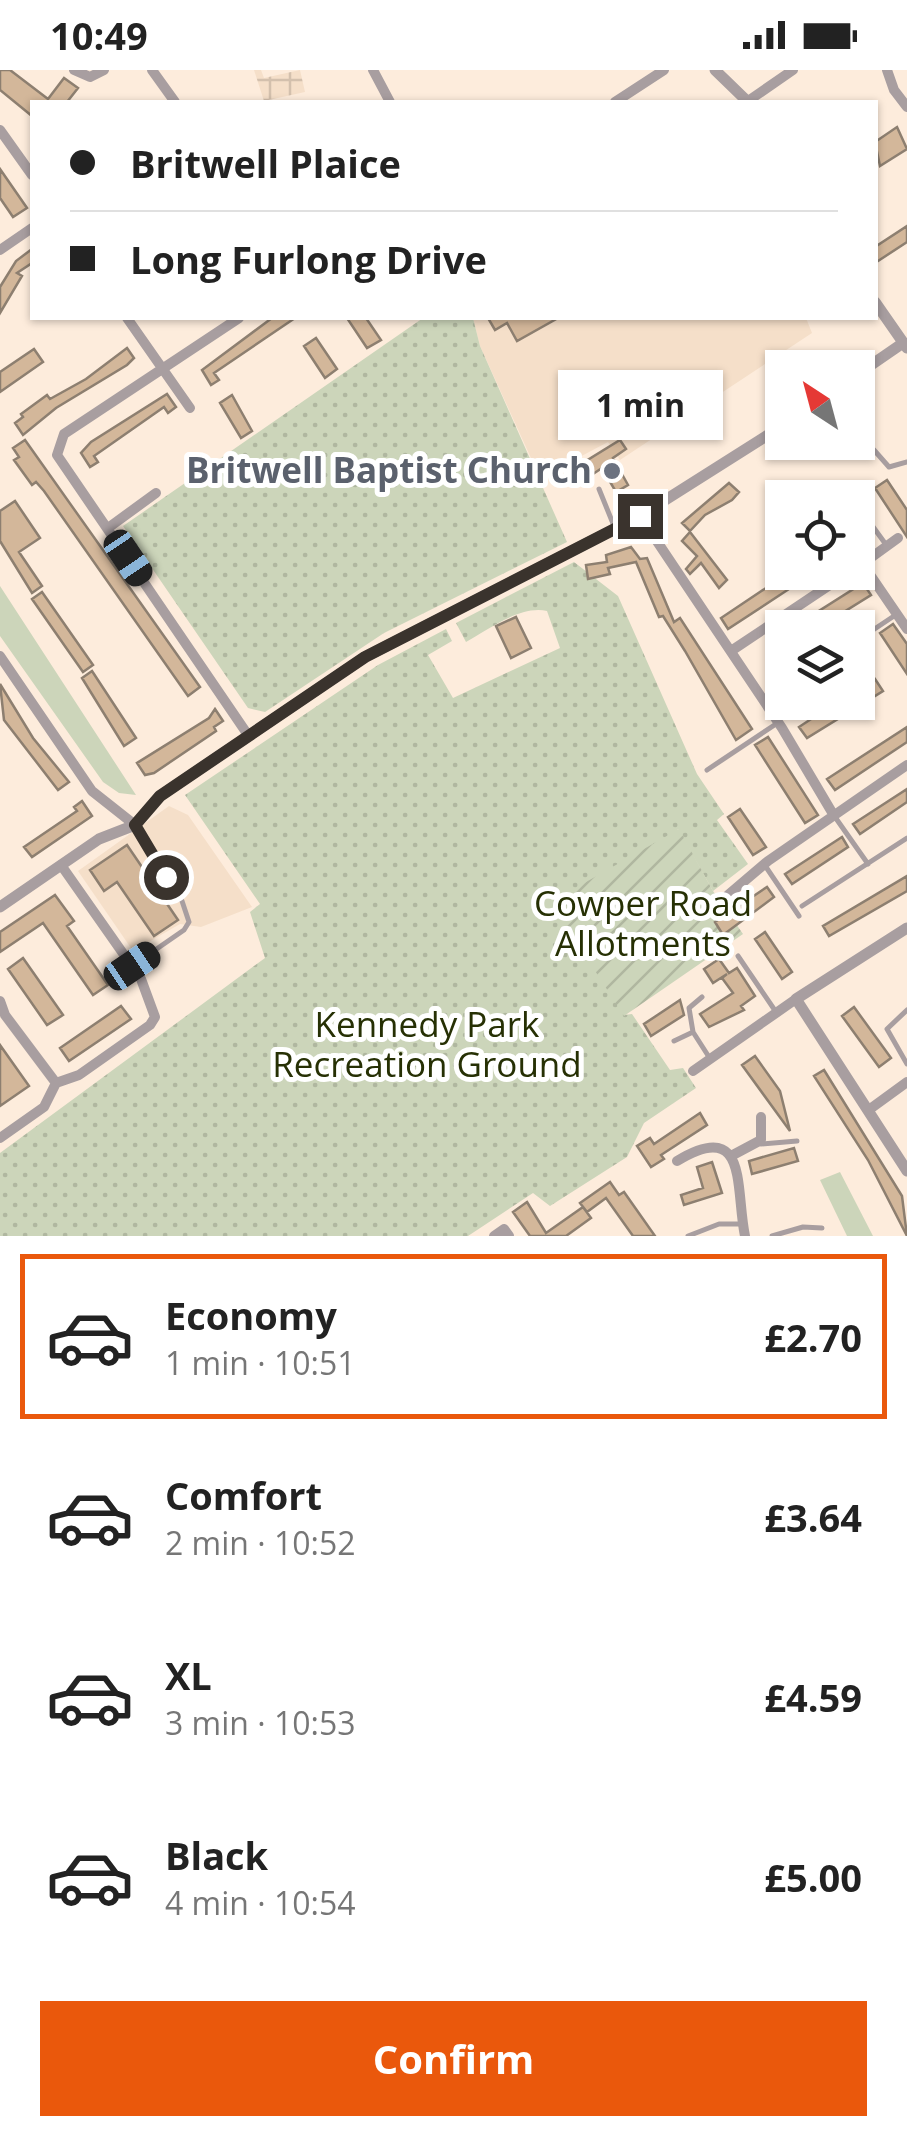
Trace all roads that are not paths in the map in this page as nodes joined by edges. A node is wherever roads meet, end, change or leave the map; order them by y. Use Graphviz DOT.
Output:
graph roads {
  1 [pos="74,70"];
  2 [pos="104,70"];
  3 [pos="664,70"];
  4 [pos="716,70"];
  5 [pos="793,70"];
  6 [pos="887,70"];
  7 [pos="377,71"];
  8 [pos="157,72"];
  9 [pos="173,100"];
  10 [pos="389,100"];
  11 [pos="618,100"];
  12 [pos="746,100"];
  13 [pos="751,100"];
  14 [pos="907,107"];
  15 [pos="0,130"];
  16 [pos="30,170"];
  17 [pos="30,229"];
  18 [pos="0,250"];
  19 [pos="878,306"];
  20 [pos="129,320"];
  21 [pos="236,320"];
  22 [pos="905,345"];
  23 [pos="875,364"];
  24 [pos="164,368"];
  25 [pos="190,408"];
  26 [pos="765,437"];
  27 [pos="875,451"];
  28 [pos="907,462"];
  29 [pos="599,489"];
  30 [pos="156,493"];
  31 [pos="640,516"];
  32 [pos="108,528"];
  33 [pos="615,528"];
  34 [pos="875,530"];
  35 [pos="898,538"];
  36 [pos="886,546"];
  37 [pos="875,554"];
  38 [pos="875,585"];
  39 [pos="821,590"];
  40 [pos="897,614"];
  41 [pos="875,629"];
  42 [pos="907,629"];
  43 [pos="731,651"];
  44 [pos="0,656"];
  45 [pos="778,722"];
  46 [pos="248,735"];
  47 [pos="907,765"];
  48 [pos="708,770"];
  49 [pos="833,814"];
  50 [pos="135,825"];
  51 [pos="907,838"];
  52 [pos="764,864"];
  53 [pos="868,864"];
  54 [pos="60,865"];
  55 [pos="728,896"];
  56 [pos="802,906"];
  57 [pos="0,907"];
  58 [pos="799,916"];
  59 [pos="907,928"];
  60 [pos="738,956"];
  61 [pos="132,966"];
  62 [pos="702,997"];
  63 [pos="796,999"];
  64 [pos="0,1001"];
  65 [pos="907,1010"];
  66 [pos="776,1012"];
  67 [pos="693,1032"];
  68 [pos="674,1041"];
  69 [pos="710,1060"];
  70 [pos="907,1064"];
  71 [pos="694,1071"];
  72 [pos="56,1082"];
  73 [pos="907,1082"];
  74 [pos="870,1108"];
  75 [pos="761,1117"];
  76 [pos="0,1138"];
  77 [pos="797,1141"];
  78 [pos="758,1144"];
  79 [pos="732,1156"];
  80 [pos="677,1161"];
  81 [pos="907,1171"];
  82 [pos="822,1228"];
  83 [pos="744,1230"];
  84 [pos="494,1236"];
  85 [pos="508,1236"];
  86 [pos="688,1236"];
  87 [pos="772,1236"];
  1 -- 2 [label="street"];
  3 -- 11 [label="street"];
  4 -- 12 [label="street"];
  5 -- 13 [label="street"];
  6 -- 14 [label="street"];
  7 -- 10 [label="street"];
  8 -- 9 [label="street"];
  15 -- 16 [label="street"];
  17 -- 18 [label="street"];
  19 -- 22 [label="street"];
  20 -- 24 [label="street"];
  21 -- 24 [label="street"];
  22 -- 23 [label="street"];
  24 -- 25 [label="street"];
  24 -- 32 [label="street"];
  26 -- 31 [label="street"];
  27 -- 28 [label="lane"];
  29 -- 33 [label="lane"];
  30 -- 32 [label="street"];
  31 -- 33 [label="street"];
  31 -- 43 [label="street"];
  32 -- 46 [label="street"];
  33 -- 46 [label="street"];
  34 -- 36 [label="lane"];
  35 -- 36 [label="street"];
  36 -- 37 [label="street"];
  38 -- 40 [label="street"];
  39 -- 43 [label="street"];
  40 -- 41 [label="lane"];
  40 -- 42 [label="street"];
  43 -- 45 [label="street"];
  44 -- 50 [label="street"];
  45 -- 48 [label="lane"];
  45 -- 49 [label="street"];
  46 -- 50 [label="street"];
  47 -- 49 [label="street"];
  49 -- 52 [label="street"];
  49 -- 53 [label="lane"];
  50 -- 54 [label="street"];
  50 -- 61 [label="lane"];
  51 -- 53 [label="lane"];
  52 -- 55 [label="street"];
  52 -- 58 [label="lane"];
  53 -- 56 [label="lane"];
  54 -- 57 [label="street"];
  54 -- 61 [label="street"];
  59 -- 63 [label="street"];
  60 -- 66 [label="lane"];
  61 -- 72 [label="street"];
  62 -- 67 [label="lane"];
  63 -- 66 [label="street"];
  63 -- 74 [label="street"];
  64 -- 72 [label="street"];
  65 -- 70 [label="lane"];
  66 -- 69 [label="street"];
  67 -- 68 [label="lane"];
  67 -- 69 [label="lane"];
  69 -- 71 [label="street"];
  72 -- 76 [label="street"];
  73 -- 74 [label="street"];
  74 -- 81 [label="street"];
  75 -- 78 [label="street"];
  77 -- 78 [label="lane"];
  78 -- 79 [label="street"];
  79 -- 80 [label="street"];
  79 -- 83 [label="street"];
  82 -- 87 [label="lane"];
  83 -- 86 [label="lane"];
  84 -- 85 [label="street"];
}
